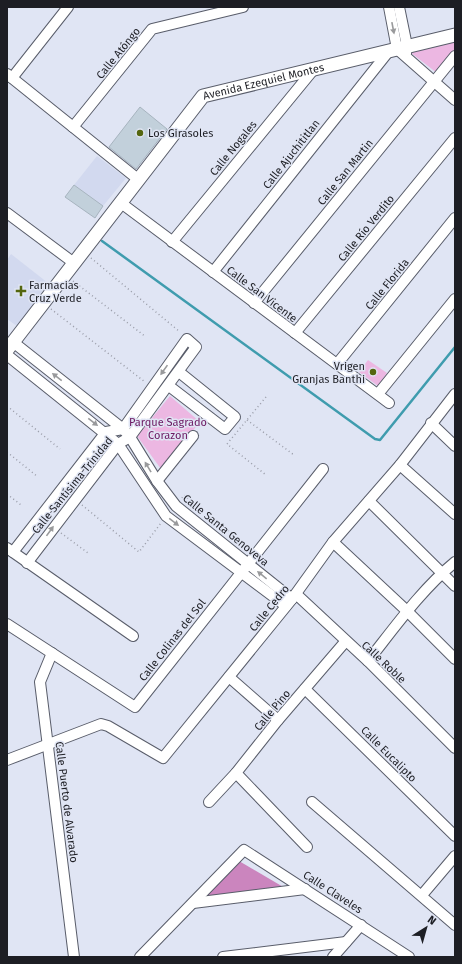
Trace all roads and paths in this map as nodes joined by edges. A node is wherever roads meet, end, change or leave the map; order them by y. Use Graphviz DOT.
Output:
graph roads {
  1 [pos="68,7"];
  2 [pos="243,7"];
  3 [pos="389,7"];
  4 [pos="399,7"];
  5 [pos="455,35"];
  6 [pos="399,51"];
  7 [pos="455,56"];
  8 [pos="314,69"];
  9 [pos="10,76"];
  10 [pos="433,82"];
  11 [pos="455,100"];
  12 [pos="73,127"];
  13 [pos="455,138"];
  14 [pos="139,180"];
  15 [pos="121,203"];
  16 [pos="7,213"];
  17 [pos="455,218"];
  18 [pos="172,242"];
  19 [pos="83,252"];
  20 [pos="74,263"];
  21 [pos="213,272"];
  22 [pos="65,275"];
  23 [pos="455,299"];
  24 [pos="43,303"];
  25 [pos="254,303"];
  26 [pos="295,333"];
  27 [pos="146,337"];
  28 [pos="188,339"];
  29 [pos="9,343"];
  30 [pos="7,355"];
  31 [pos="337,364"];
  32 [pos="179,372"];
  33 [pos="169,386"];
  34 [pos="152,387"];
  35 [pos="378,394"];
  36 [pos="455,394"];
  37 [pos="266,397"];
  38 [pos="389,403"];
  39 [pos="7,406"];
  40 [pos="235,417"];
  41 [pos="248,420"];
  42 [pos="431,423"];
  43 [pos="124,429"];
  44 [pos="106,432"];
  45 [pos="193,436"];
  46 [pos="130,437"];
  47 [pos="118,444"];
  48 [pos="455,446"];
  49 [pos="60,449"];
  50 [pos="7,452"];
  51 [pos="294,455"];
  52 [pos="400,465"];
  53 [pos="323,469"];
  54 [pos="266,475"];
  55 [pos="38,477"];
  56 [pos="157,481"];
  57 [pos="7,494"];
  58 [pos="184,496"];
  59 [pos="75,499"];
  60 [pos="369,501"];
  61 [pos="21,505"];
  62 [pos="455,514"];
  63 [pos="166,516"];
  64 [pos="53,527"];
  65 [pos="333,542"];
  66 [pos="10,550"];
  67 [pos="88,553"];
  68 [pos="256,554"];
  69 [pos="455,562"];
  70 [pos="27,563"];
  71 [pos="248,564"];
  72 [pos="241,573"];
  73 [pos="442,573"];
  74 [pos="455,586"];
  75 [pos="291,600"];
  76 [pos="408,612"];
  77 [pos="7,624"];
  78 [pos="133,636"];
  79 [pos="345,642"];
  80 [pos="52,653"];
  81 [pos="455,659"];
  82 [pos="368,661"];
  83 [pos="228,677"];
  84 [pos="305,689"];
  85 [pos="278,720"];
  86 [pos="47,745"];
  87 [pos="455,748"];
  88 [pos="7,760"];
  89 [pos="236,773"];
  90 [pos="209,802"];
  91 [pos="312,802"];
  92 [pos="455,836"];
  93 [pos="307,847"];
  94 [pos="455,856"];
  95 [pos="305,888"];
  96 [pos="422,895"];
  97 [pos="193,903"];
  98 [pos="361,925"];
  99 [pos="455,925"];
  100 [pos="346,942"];
  101 [pos="256,955"];
  102 [pos="74,957"];
  103 [pos="140,957"];
  104 [pos="223,957"];
  105 [pos="333,957"];
  106 [pos="409,957"];
  1 -- 9 [label="street"];
  2 -- 12 [label="street, Calle Atóngo"];
  3 -- 6 [label="street, one-way"];
  4 -- 6 [label="street"];
  5 -- 6 [label="street, Avenida Ezequiel Montes"];
  6 -- 8 [label="street, Avenida Ezequiel Montes"];
  6 -- 10 [label="street"];
  6 -- 21 [label="street, Calle Ajuchititlan"];
  7 -- 10 [label="street, Calle San Martin"];
  8 -- 14 [label="street, Avenida Ezequiel Montes"];
  8 -- 18 [label="street, Calle Nogales"];
  9 -- 12 [label="street"];
  10 -- 11 [label="street"];
  10 -- 25 [label="street, Calle San Martin"];
  12 -- 14 [label="street"];
  13 -- 26 [label="street, Calle Río Verdito"];
  14 -- 15 [label="street, Avenida Ezequiel Montes"];
  15 -- 18 [label="street, Calle San Vicente"];
  15 -- 19 [label="street, Avenida Ezequiel Montes"];
  16 -- 20 [label="street"];
  17 -- 31 [label="street, Calle Florida"];
  18 -- 21 [label="street, Calle San Vicente"];
  19 -- 20 [label="street, Avenida Ezequiel Montes"];
  19 -- 28 [label="path"];
  20 -- 22 [label="street, Avenida Ezequiel Montes"];
  21 -- 25 [label="street, Calle San Vicente"];
  22 -- 24 [label="street, Avenida Ezequiel Montes"];
  22 -- 27 [label="path"];
  23 -- 35 [label="street"];
  24 -- 29 [label="street, Avenida Ezequiel Montes"];
  24 -- 34 [label="path"];
  25 -- 26 [label="street, Calle San Vicente"];
  26 -- 31 [label="street, Calle San Vicente"];
  28 -- 32 [label="street, Calle Santísima Trinidad"];
  28 -- 34 [label="street, Calle Santísima Trinidad, one-way"];
  43 -- 29 [label="street, Calle Santa Genoveva, one-way"];
  30 -- 44 [label="street, one-way"];
  31 -- 35 [label="street, Calle San Vicente"];
  32 -- 33 [label="street, Calle Santísima Trinidad"];
  32 -- 40 [label="street"];
  33 -- 40 [label="street"];
  33 -- 46 [label="street, Calle Santísima Trinidad"];
  34 -- 43 [label="street, Calle Santísima Trinidad"];
  35 -- 38 [label="street, Calle San Vicente"];
  36 -- 42 [label="street, Calle Cedro"];
  37 -- 41 [label="path"];
  39 -- 49 [label="path"];
  40 -- 41 [label="path"];
  41 -- 51 [label="path"];
  41 -- 54 [label="path"];
  42 -- 48 [label="street"];
  42 -- 52 [label="street, Calle Cedro"];
  43 -- 44 [label="street, Calle Santísima Trinidad"];
  43 -- 46 [label="street, Calle Santa Genoveva"];
  44 -- 47 [label="street"];
  44 -- 66 [label="street, Calle Santísima Trinidad"];
  45 -- 56 [label="street"];
  46 -- 47 [label="street, Calle Santísima Trinidad"];
  56 -- 46 [label="street, Calle Santa Genoveva, one-way"];
  47 -- 59 [label="street, Calle Santísima Trinidad"];
  47 -- 63 [label="street"];
  50 -- 55 [label="path"];
  52 -- 60 [label="street, Calle Cedro"];
  52 -- 62 [label="street"];
  53 -- 68 [label="street, Calle Colinas del Sol"];
  56 -- 71 [label="street, Calle Santa Genoveva"];
  57 -- 61 [label="path"];
  58 -- 68 [label="path"];
  59 -- 63 [label="path"];
  59 -- 64 [label="street, Calle Santísima Trinidad"];
  60 -- 65 [label="street, Calle Cedro"];
  60 -- 73 [label="street"];
  63 -- 72 [label="street, one-way"];
  64 -- 67 [label="path"];
  70 -- 64 [label="street, Calle Santísima Trinidad, one-way"];
  65 -- 75 [label="street, Calle Cedro"];
  65 -- 76 [label="street"];
  66 -- 70 [label="street"];
  68 -- 71 [label="street, Calle Colinas del Sol"];
  69 -- 73 [label="street"];
  70 -- 78 [label="street"];
  71 -- 72 [label="street, Calle Colinas del Sol"];
  75 -- 71 [label="street, Calle Santa Genoveva, one-way"];
  72 -- 75 [label="street"];
  72 -- 80 [label="street, Calle Colinas del Sol"];
  73 -- 74 [label="street"];
  73 -- 76 [label="street"];
  75 -- 79 [label="street, Calle Roble"];
  75 -- 83 [label="street, Calle Cedro"];
  76 -- 81 [label="street"];
  76 -- 82 [label="street"];
  77 -- 80 [label="street, Calle Colinas del Sol"];
  79 -- 82 [label="street, Calle Roble"];
  79 -- 84 [label="street, Calle Pino"];
  80 -- 86 [label="street, Calle Puerto de Alvarado"];
  82 -- 87 [label="street, Calle Roble"];
  83 -- 85 [label="street"];
  83 -- 86 [label="street, Calle Cedro"];
  84 -- 85 [label="street, Calle Pino"];
  84 -- 92 [label="street, Calle Eucalipto"];
  85 -- 89 [label="street, Calle Pino"];
  86 -- 88 [label="street"];
  86 -- 102 [label="street, Calle Puerto de Alvarado"];
  89 -- 90 [label="street, Calle Pino"];
  89 -- 93 [label="street"];
  91 -- 96 [label="street"];
  94 -- 96 [label="street"];
  95 -- 97 [label="street"];
  95 -- 97 [label="street, Calle Claveles"];
  95 -- 98 [label="street, Calle Claveles"];
  96 -- 99 [label="street"];
  97 -- 103 [label="street"];
  98 -- 100 [label="street"];
  98 -- 106 [label="street, Calle Claveles"];
  100 -- 101 [label="street"];
  100 -- 105 [label="street"];
  101 -- 104 [label="street"];
}
